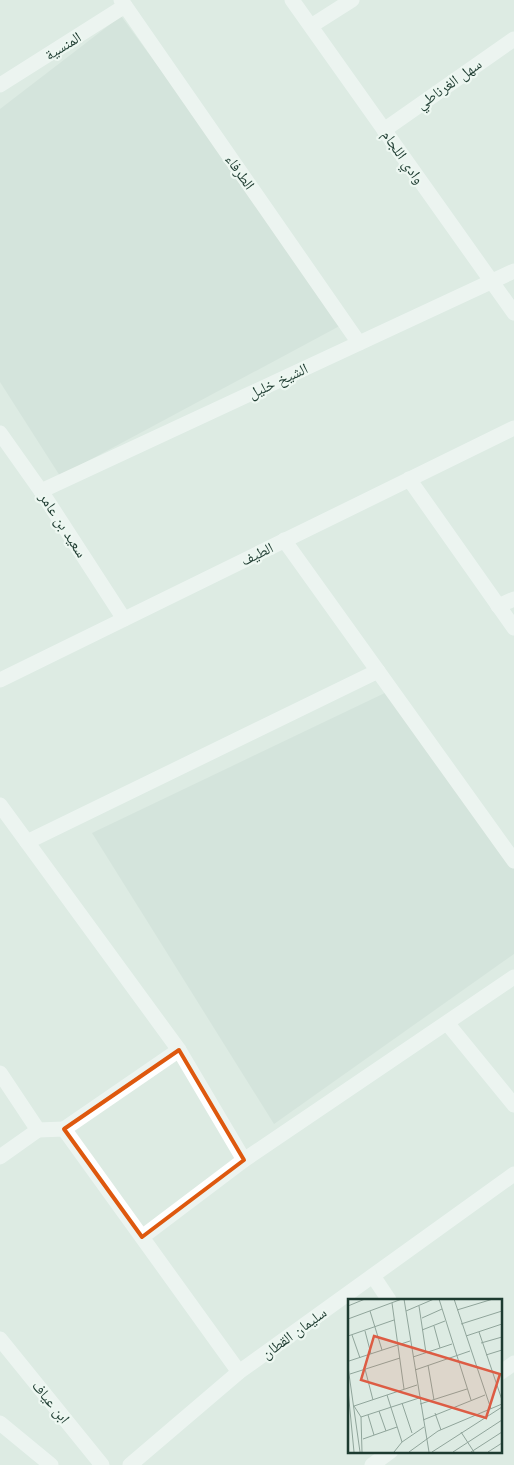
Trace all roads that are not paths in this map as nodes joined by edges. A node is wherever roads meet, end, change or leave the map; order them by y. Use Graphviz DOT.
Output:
graph roads {
  1 [pos="292,0"];
  2 [pos="352,0"];
  3 [pos="123,3"];
  4 [pos="311,26"];
  5 [pos="514,39"];
  6 [pos="0,86"];
  7 [pos="384,130"];
  8 [pos="514,271"];
  9 [pos="492,282"];
  10 [pos="514,313"];
  11 [pos="359,343"];
  12 [pos="514,428"];
  13 [pos="0,433"];
  14 [pos="409,480"];
  15 [pos="41,491"];
  16 [pos="284,540"];
  17 [pos="514,598"];
  18 [pos="498,606"];
  19 [pos="124,619"];
  20 [pos="514,628"];
  21 [pos="378,671"];
  22 [pos="0,680"];
  23 [pos="0,805"];
  24 [pos="27,842"];
  25 [pos="514,860"];
  26 [pos="514,977"];
  27 [pos="447,1023"];
  28 [pos="179,1050"];
  29 [pos="0,1073"];
  30 [pos="514,1105"];
  31 [pos="64,1129"];
  32 [pos="38,1130"];
  33 [pos="0,1157"];
  34 [pos="244,1160"];
  35 [pos="514,1174"];
  36 [pos="142,1237"];
  37 [pos="373,1276"];
  38 [pos="389,1299"];
  39 [pos="0,1339"];
  40 [pos="514,1363"];
  41 [pos="239,1372"];
  42 [pos="502,1372"];
  43 [pos="0,1423"];
  44 [pos="390,1452"];
  45 [pos="51,1465"];
  46 [pos="102,1465"];
  47 [pos="130,1465"];
  48 [pos="372,1465"];
  1 -- 4 [label="street, وادي اللجام"];
  2 -- 4 [label="street"];
  3 -- 6 [label="street, المنسية"];
  3 -- 11 [label="street, الطرفاء"];
  4 -- 7 [label="street, وادي اللجام"];
  5 -- 7 [label="street, سهل الغرناطي"];
  7 -- 9 [label="street, وادي اللجام"];
  8 -- 9 [label="street, الشيخ خليل"];
  9 -- 10 [label="street, وادي اللجام"];
  9 -- 11 [label="street, الشيخ خليل"];
  11 -- 15 [label="street, الشيخ خليل"];
  12 -- 14 [label="street, الطيف"];
  13 -- 15 [label="street, سعيد بن عامر"];
  14 -- 16 [label="street, الطيف"];
  14 -- 18 [label="street"];
  15 -- 19 [label="street, سعيد بن عامر"];
  16 -- 19 [label="street, الطيف"];
  16 -- 21 [label="street"];
  17 -- 18 [label="street"];
  18 -- 20 [label="street"];
  19 -- 22 [label="street, الطيف"];
  21 -- 24 [label="street"];
  21 -- 25 [label="street"];
  23 -- 24 [label="street"];
  24 -- 28 [label="street"];
  26 -- 27 [label="street"];
  27 -- 30 [label="street"];
  27 -- 34 [label="street"];
  28 -- 31 [label="street"];
  28 -- 34 [label="street"];
  29 -- 32 [label="street"];
  31 -- 32 [label="street"];
  31 -- 36 [label="street"];
  32 -- 33 [label="street"];
  34 -- 36 [label="street"];
  35 -- 37 [label="street, سليمان القطان"];
  36 -- 41 [label="street"];
  37 -- 38 [label="street"];
  37 -- 41 [label="street, سليمان القطان"];
  39 -- 46 [label="street, ابن عياف"];
  40 -- 42 [label="street"];
  41 -- 47 [label="street, سليمان القطان"];
  43 -- 45 [label="street"];
  44 -- 48 [label="street"];
}
